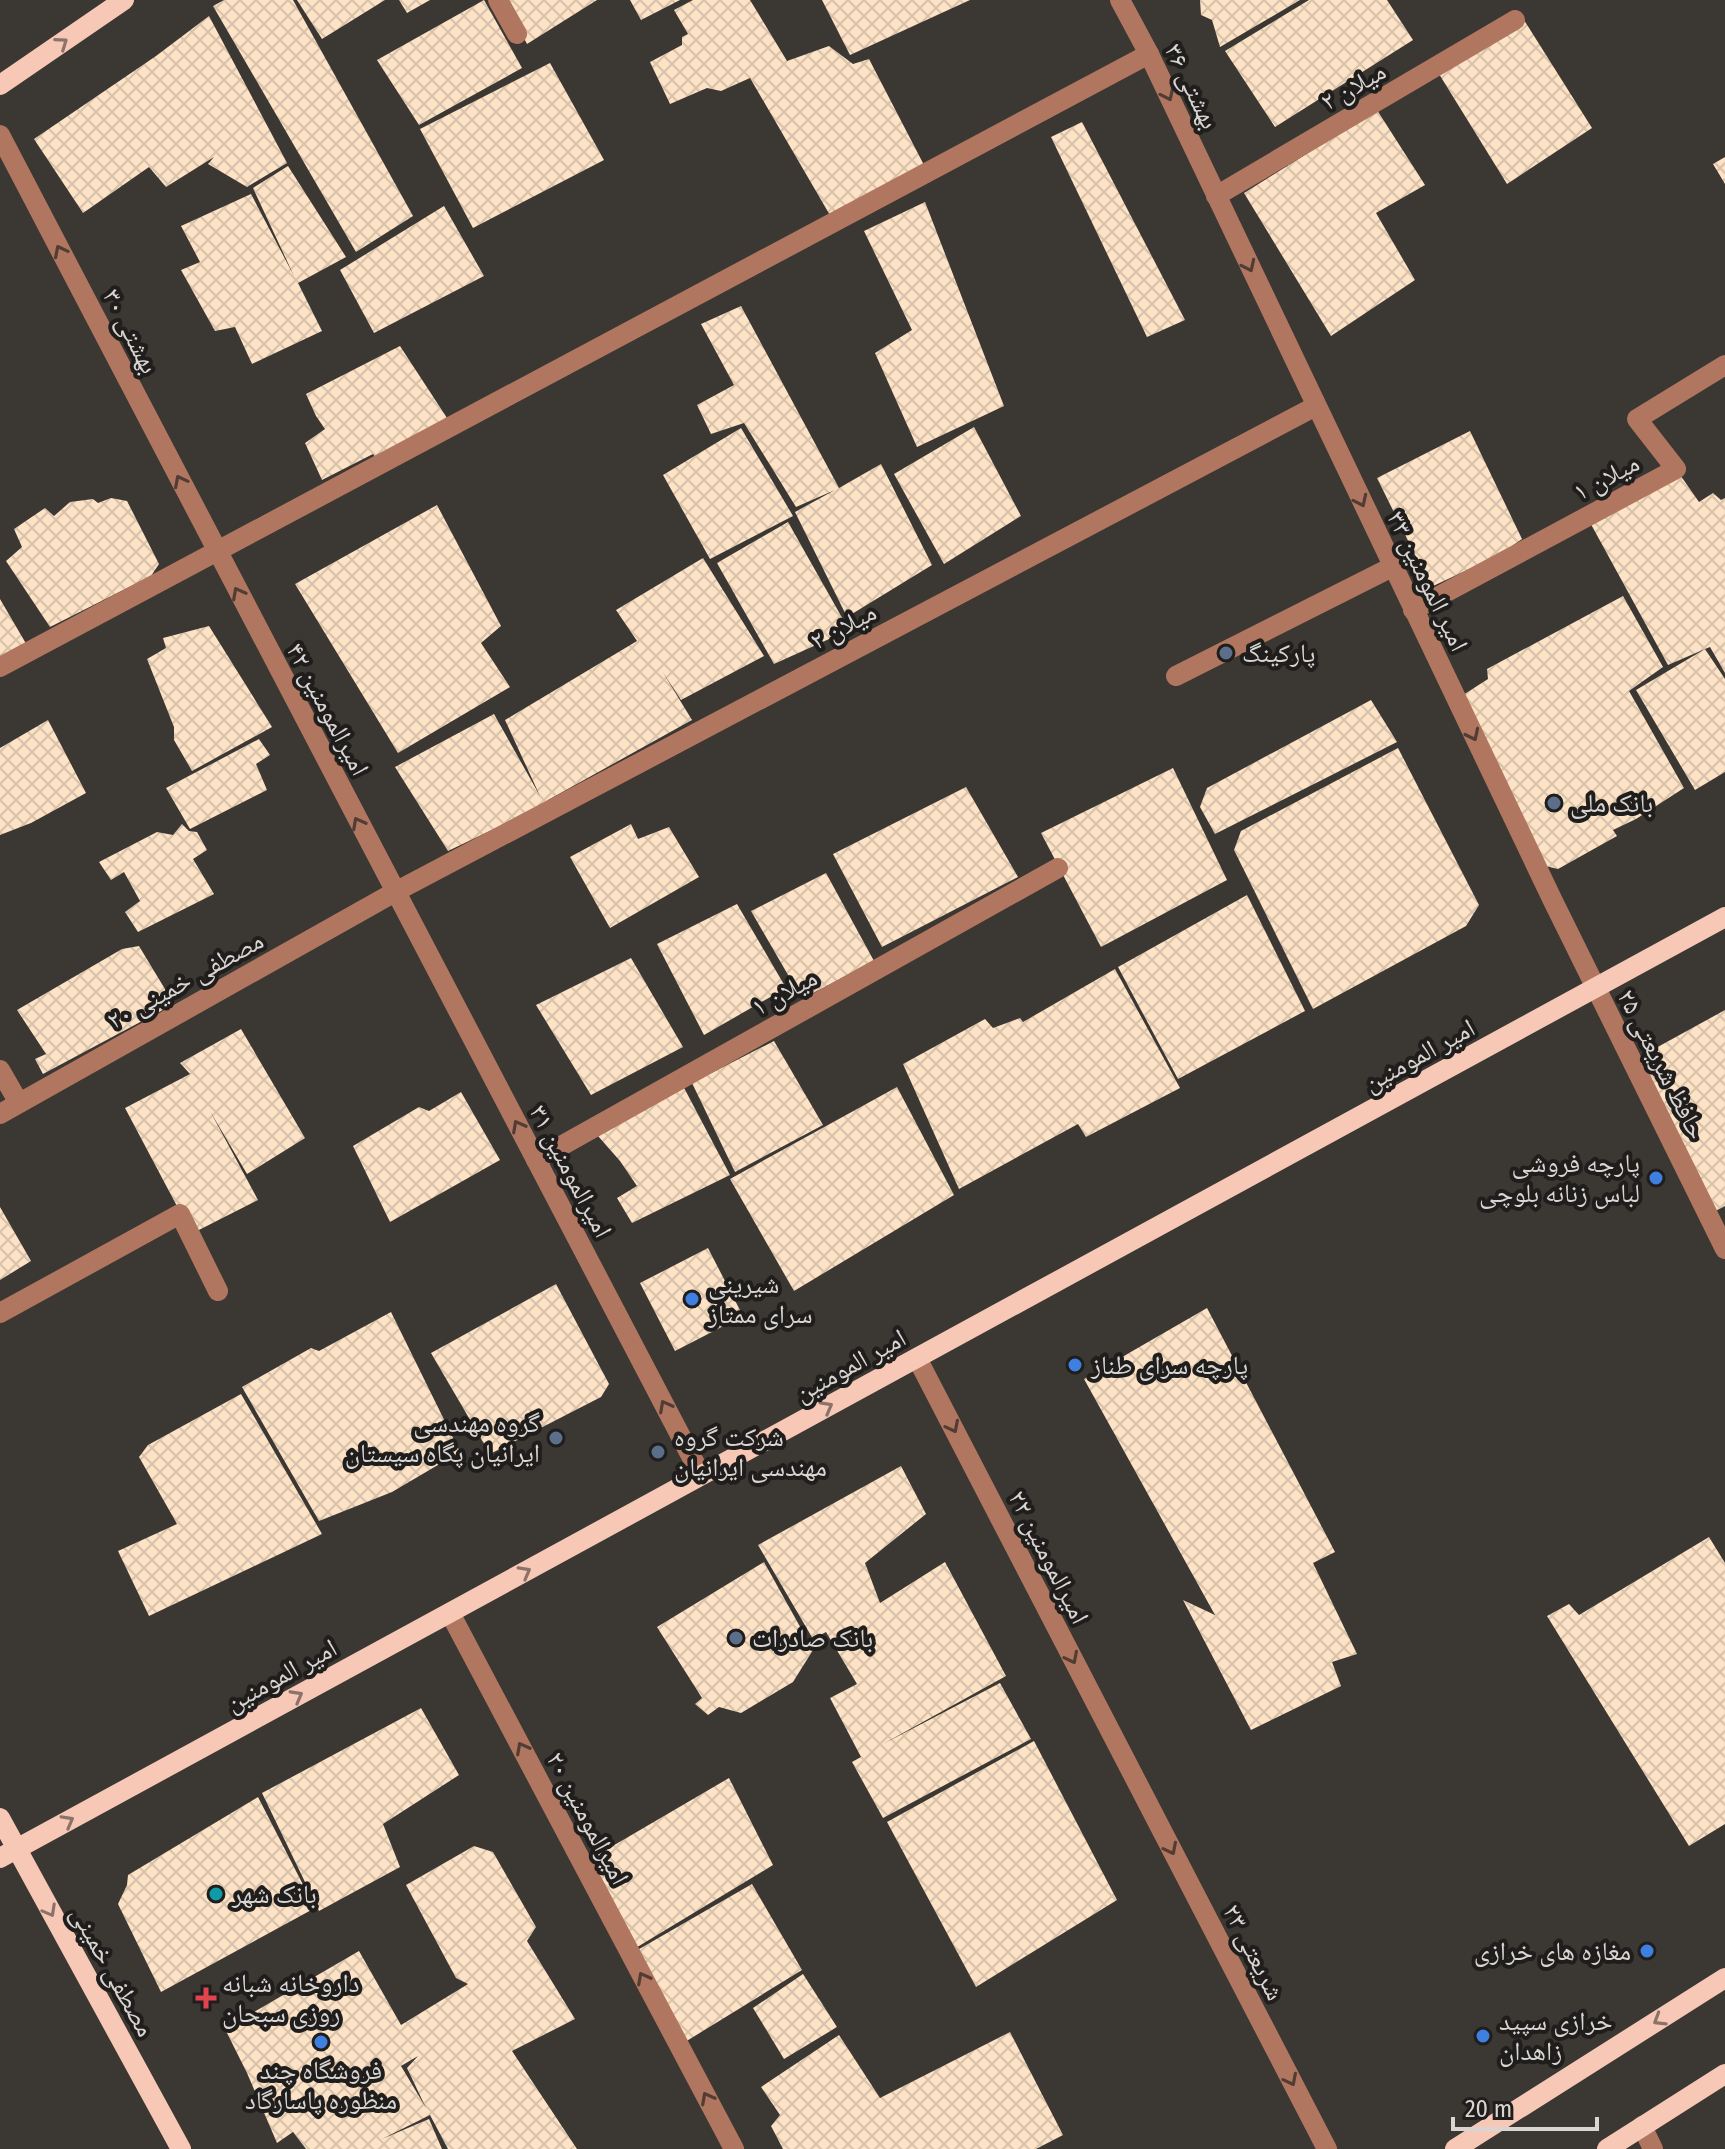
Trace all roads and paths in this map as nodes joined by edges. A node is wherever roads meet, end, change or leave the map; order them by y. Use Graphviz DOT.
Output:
graph roads {
  1 [pos="124,0"];
  2 [pos="498,0"];
  3 [pos="1120,0"];
  4 [pos="1515,20"];
  5 [pos="517,34"];
  6 [pos="1149,54"];
  7 [pos="0,85"];
  8 [pos="0,135"];
  9 [pos="1216,196"];
  10 [pos="1725,365"];
  11 [pos="1316,406"];
  12 [pos="216,551"];
  13 [pos="1392,567"];
  14 [pos="1413,610"];
  15 [pos="0,667"];
  16 [pos="1176,676"];
  17 [pos="1058,868"];
  18 [pos="395,892"];
  19 [pos="1725,917"];
  20 [pos="1595,988"];
  21 [pos="0,1070"];
  22 [pos="19,1103"];
  23 [pos="0,1114"];
  24 [pos="536,1160"];
  25 [pos="1725,1249"];
  26 [pos="218,1291"];
  27 [pos="0,1313"];
  28 [pos="917,1358"];
  29 [pos="701,1475"];
  30 [pos="450,1613"];
  31 [pos="1135,1780"];
  32 [pos="0,1818"];
  33 [pos="8,1854"];
  34 [pos="1725,1978"];
  35 [pos="1725,2074"];
  36 [pos="1642,2126"];
  37 [pos="181,2149"];
  38 [pos="734,2149"];
  39 [pos="1327,2149"];
  40 [pos="1455,2149"];
  41 [pos="1607,2149"];
  42 [pos="1653,2149"];
  7 -- 1 [label="main road, one-way"];
  2 -- 5 [label="street"];
  3 -- 6 [label="street, بهشتی ۳۶"];
  4 -- 9 [label="street, میلان ۲"];
  6 -- 9 [label="street, بهشتی ۳۶, one-way"];
  6 -- 12 [label="street"];
  12 -- 8 [label="street, بهشتی ۳۰, one-way"];
  9 -- 11 [label="street, امیر المومنین ۳۳, one-way"];
  10 -- 14 [label="street, میلان ۱"];
  11 -- 13 [label="street, امیر المومنین ۳۳, one-way"];
  11 -- 18 [label="street, میلان ۲"];
  12 -- 15 [label="street"];
  18 -- 12 [label="street, امیرالمومنین ۴۲, one-way"];
  13 -- 14 [label="street, امیر المومنین ۳۳"];
  13 -- 16 [label="street"];
  14 -- 20 [label="street, امیر المومنین ۳۳, one-way"];
  17 -- 24 [label="street, میلان ۱"];
  18 -- 22 [label="street, مصطفی خمینی ۲۰"];
  24 -- 18 [label="street, امیرالمومنین ۳۱, one-way"];
  19 -- 20 [label="main road, امیر المومنین"];
  20 -- 25 [label="street, حافظ شریعتی ۲۵"];
  20 -- 28 [label="main road, امیر المومنین"];
  21 -- 22 [label="street"];
  22 -- 23 [label="street, مصطفی خمینی ۲۰"];
  29 -- 24 [label="street, امیرالمومنین ۳۱, one-way"];
  26 -- 27 [label="street"];
  29 -- 28 [label="main road, امیر المومنین, one-way"];
  28 -- 31 [label="street, امیرالمومنین ۲۲, one-way"];
  30 -- 29 [label="main road, امیر المومنین, one-way"];
  33 -- 30 [label="main road, امیر المومنین, one-way"];
  38 -- 30 [label="street, امیرالمومنین ۲۰, one-way"];
  31 -- 39 [label="street, شریعتی ۲۳, one-way"];
  32 -- 33 [label="main road, مصطفی خمینی"];
  33 -- 37 [label="main road, مصطفی خمینی, one-way"];
  34 -- 40 [label="main road, one-way"];
  35 -- 36 [label="main road"];
  36 -- 41 [label="main road"];
  36 -- 42 [label="street"];
}
